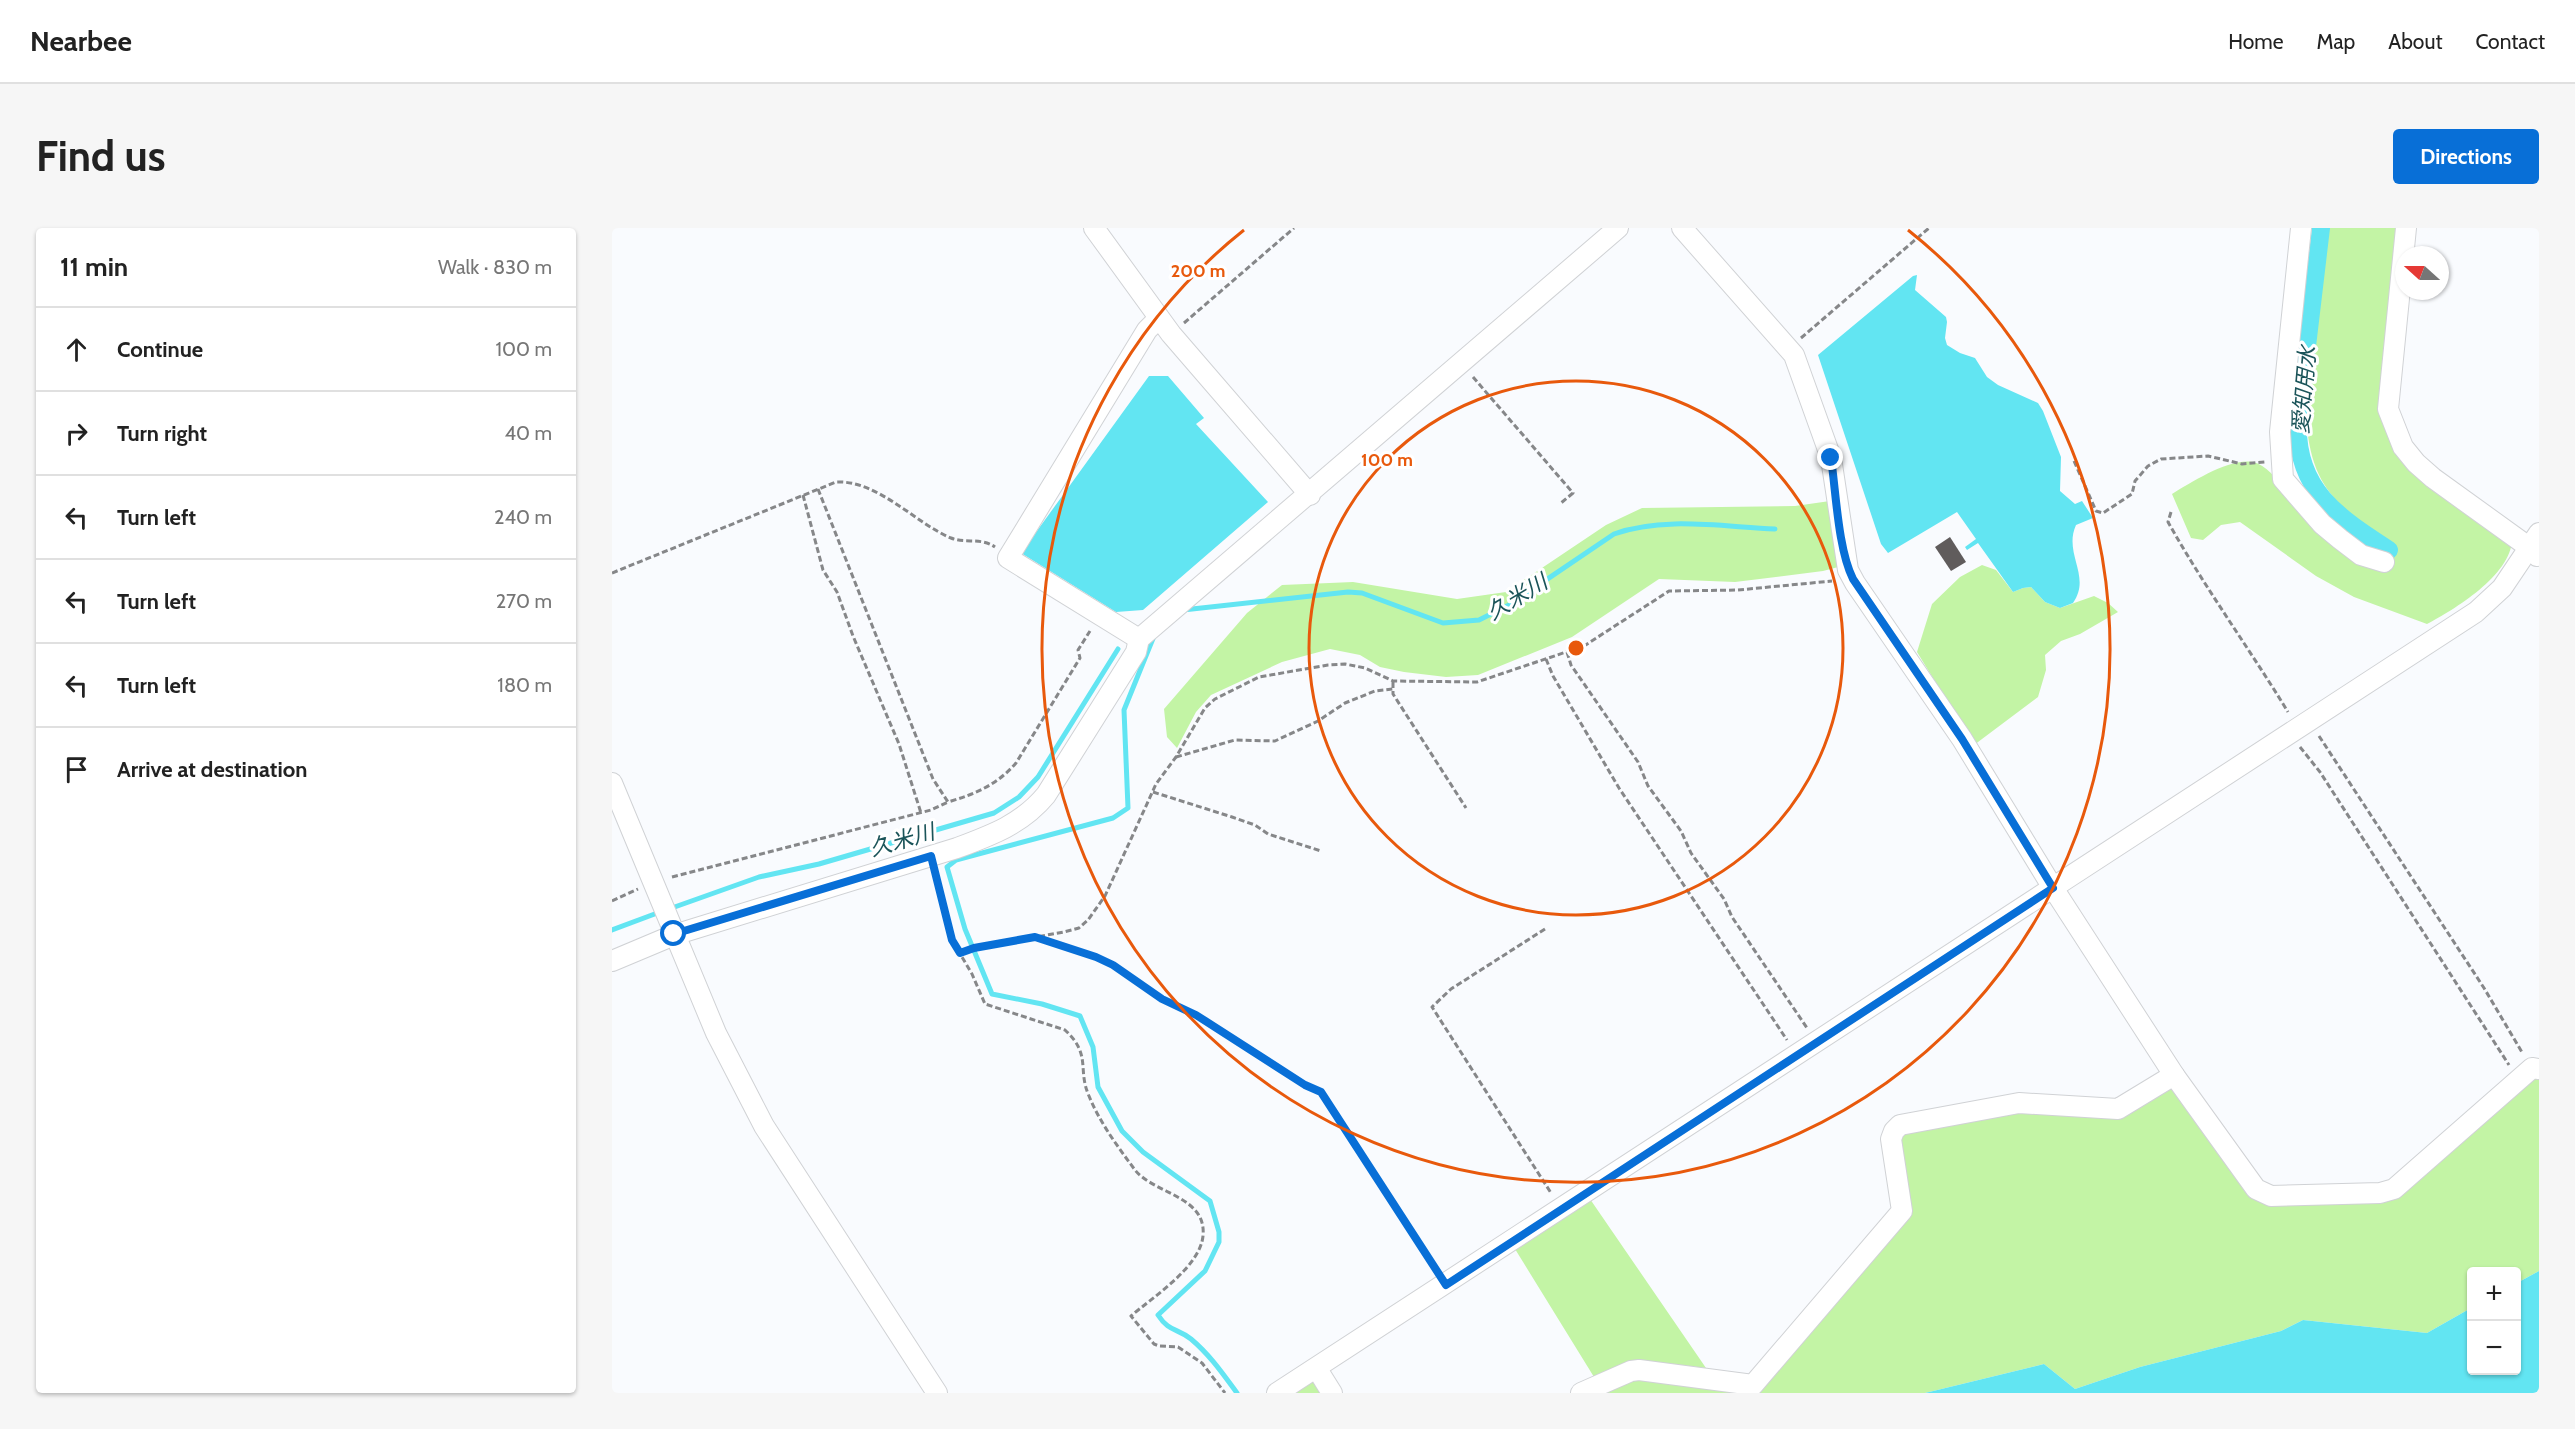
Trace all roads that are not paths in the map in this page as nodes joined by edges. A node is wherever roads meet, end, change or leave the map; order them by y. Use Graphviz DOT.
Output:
graph roads {
  1 [pos="1094,228"];
  2 [pos="1618,228"];
  3 [pos="1682,228"];
  4 [pos="2301,228"];
  5 [pos="2406,228"];
  6 [pos="1159,318"];
  7 [pos="1310,495"];
  8 [pos="2536,546"];
  9 [pos="2384,562"];
  10 [pos="1139,639"];
  11 [pos="612,783"];
  12 [pos="2053,888"];
  13 [pos="673,932"];
  14 [pos="612,961"];
  15 [pos="2530,1072"];
  16 [pos="2174,1075"];
  17 [pos="1317,1369"];
  18 [pos="937,1393"];
  19 [pos="1277,1393"];
  20 [pos="1332,1393"];
  21 [pos="1581,1393"];
  1 -- 6 [label="street"];
  2 -- 7 [label="street"];
  3 -- 12 [label="street"];
  4 -- 9 [label="street"];
  5 -- 8 [label="street"];
  6 -- 7 [label="street"];
  6 -- 10 [label="street"];
  7 -- 10 [label="street"];
  8 -- 12 [label="street"];
  10 -- 13 [label="street"];
  11 -- 13 [label="street"];
  12 -- 16 [label="street"];
  12 -- 17 [label="street"];
  13 -- 14 [label="street"];
  13 -- 18 [label="street"];
  15 -- 16 [label="street"];
  16 -- 21 [label="street"];
  17 -- 19 [label="street"];
  17 -- 20 [label="street"];
}
